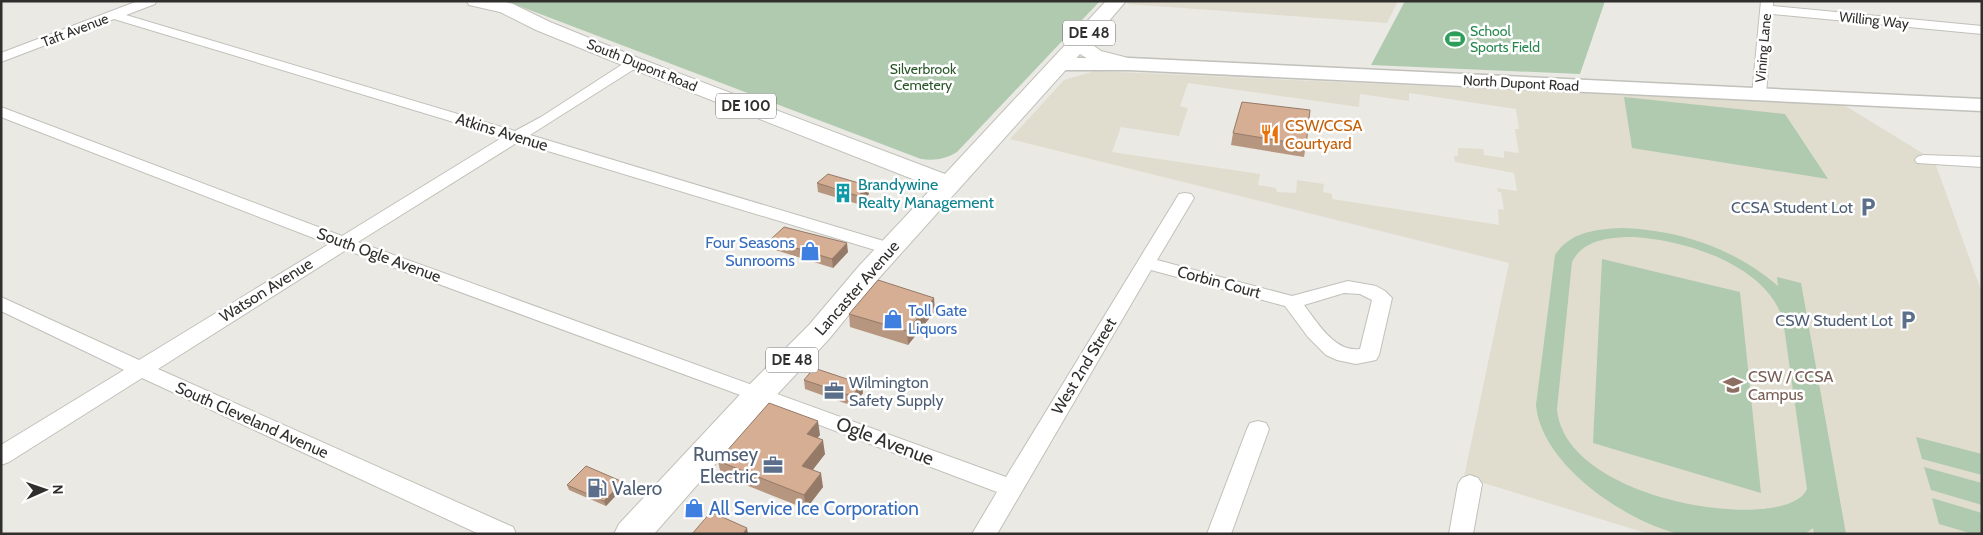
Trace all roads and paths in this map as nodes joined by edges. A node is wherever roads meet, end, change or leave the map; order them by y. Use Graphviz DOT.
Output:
graph roads {
  1 [pos="150,1"];
  2 [pos="476,1"];
  3 [pos="1117,1"];
  4 [pos="500,5"];
  5 [pos="1767,5"];
  6 [pos="112,15"];
  7 [pos="1982,30"];
  8 [pos="1079,44"];
  9 [pos="1,58"];
  10 [pos="634,63"];
  11 [pos="1060,64"];
  12 [pos="1129,64"];
  13 [pos="1759,95"];
  14 [pos="1982,105"];
  15 [pos="1,112"];
  16 [pos="515,137"];
  17 [pos="1924,160"];
  18 [pos="1982,162"];
  19 [pos="949,184"];
  20 [pos="1184,198"];
  21 [pos="344,243"];
  22 [pos="891,249"];
  23 [pos="1146,263"];
  24 [pos="1292,302"];
  25 [pos="1,303"];
  26 [pos="140,369"];
  27 [pos="760,394"];
  28 [pos="1258,429"];
  29 [pos="1,456"];
  30 [pos="1470,484"];
  31 [pos="1010,488"];
  32 [pos="504,534"];
  33 [pos="632,534"];
  34 [pos="984,534"];
  35 [pos="1219,534"];
  36 [pos="1461,534"];
  1 -- 6 [label="street, Taft Avenue"];
  2 -- 4 [label="main road, South Dupont Road / DE 100"];
  3 -- 8 [label="main road, DE 48"];
  4 -- 10 [label="main road, South Dupont Road / DE 100"];
  5 -- 7 [label="street, Willing Way"];
  5 -- 13 [label="street, Vining Lane"];
  6 -- 9 [label="street, Taft Avenue"];
  6 -- 16 [label="street, Atkins Avenue"];
  8 -- 11 [label="main road, DE 48"];
  8 -- 12 [label="main road"];
  10 -- 16 [label="street, Watson Avenue"];
  10 -- 19 [label="main road, South Dupont Road / DE 100"];
  11 -- 12 [label="main road, North Dupont Road"];
  11 -- 19 [label="main road, Lancaster Avenue / DE 48"];
  12 -- 13 [label="main road, North Dupont Road"];
  13 -- 14 [label="main road, North Dupont Road"];
  15 -- 21 [label="street, South Ogle Avenue"];
  16 -- 21 [label="street, Watson Avenue"];
  16 -- 22 [label="street, Atkins Avenue"];
  17 -- 18 [label="street"];
  19 -- 22 [label="main road, Lancaster Avenue / DE 48"];
  20 -- 23 [label="street, West 2nd Street"];
  21 -- 26 [label="street, Watson Avenue"];
  21 -- 27 [label="street, South Ogle Avenue"];
  22 -- 27 [label="main road, Lancaster Avenue / DE 48"];
  23 -- 24 [label="street, Corbin Court"];
  23 -- 31 [label="street, West 2nd Street"];
  24 -- 24 [label="street"];
  25 -- 26 [label="street, South Cleveland Avenue"];
  26 -- 29 [label="street, Watson Avenue"];
  26 -- 32 [label="street, South Cleveland Avenue"];
  27 -- 31 [label="street, Ogle Avenue"];
  27 -- 33 [label="main road, Lancaster Avenue / DE 48"];
  28 -- 35 [label="street"];
  30 -- 36 [label="street"];
  31 -- 34 [label="street, West 2nd Street"];
}
